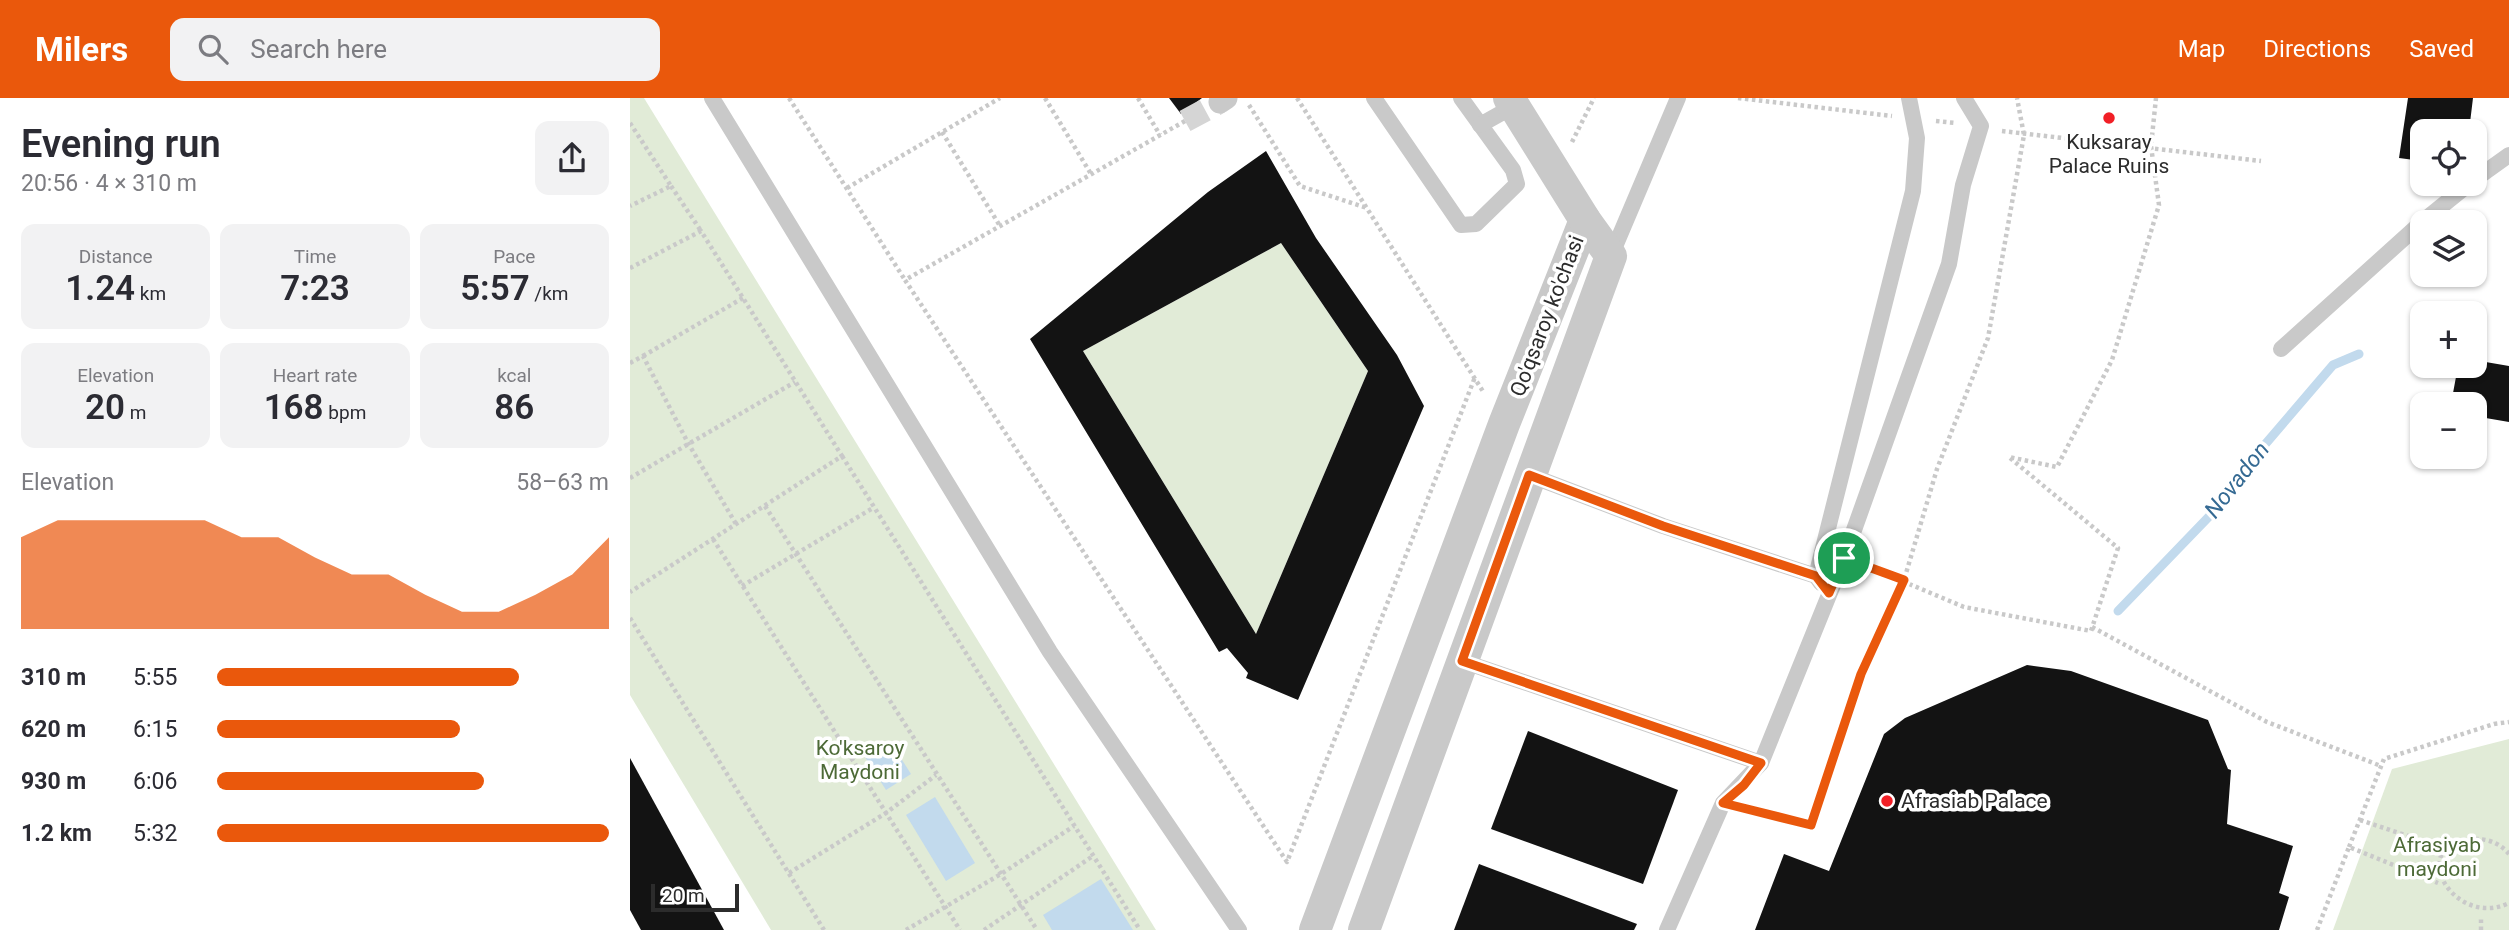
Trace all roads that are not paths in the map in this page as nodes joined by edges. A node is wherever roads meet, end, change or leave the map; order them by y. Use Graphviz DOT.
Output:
graph roads {
  1 [pos="712,98"];
  2 [pos="1374,98"];
  3 [pos="1461,98"];
  4 [pos="1678,98"];
  5 [pos="1909,98"];
  6 [pos="1964,98"];
  7 [pos="1511,102"];
  8 [pos="1480,125"];
  9 [pos="2509,155"];
  10 [pos="2487,171"];
  11 [pos="2454,196"];
  12 [pos="2437,210"];
  13 [pos="1584,220"];
  14 [pos="2410,233"];
  15 [pos="1611,256"];
  16 [pos="2281,349"];
  17 [pos="1529,475"];
  18 [pos="1816,576"];
  19 [pos="1829,593"];
  20 [pos="1462,661"];
  21 [pos="1761,763"];
  22 [pos="1239,930"];
  23 [pos="1315,930"];
  24 [pos="1364,930"];
  25 [pos="1667,930"];
  1 -- 22 [label="lane"];
  2 -- 8 [label="lane"];
  3 -- 8 [label="lane"];
  4 -- 15 [label="lane"];
  5 -- 18 [label="lane"];
  6 -- 19 [label="lane"];
  7 -- 8 [label="lane"];
  7 -- 13 [label="street"];
  9 -- 10 [label="lane"];
  11 -- 12 [label="lane"];
  13 -- 15 [label="street, Qo'qsaroy ko'chasi"];
  13 -- 23 [label="street, Qo'qsaroy ko'chasi"];
  14 -- 16 [label="lane"];
  15 -- 17 [label="street, Qo'qsaroy ko'chasi"];
  17 -- 18 [label="lane"];
  17 -- 20 [label="street, Qo'qsaroy ko'chasi"];
  18 -- 19 [label="lane"];
  19 -- 21 [label="lane"];
  20 -- 21 [label="lane"];
  20 -- 24 [label="street, Qo'qsaroy ko'chasi"];
  21 -- 25 [label="lane"];
}
